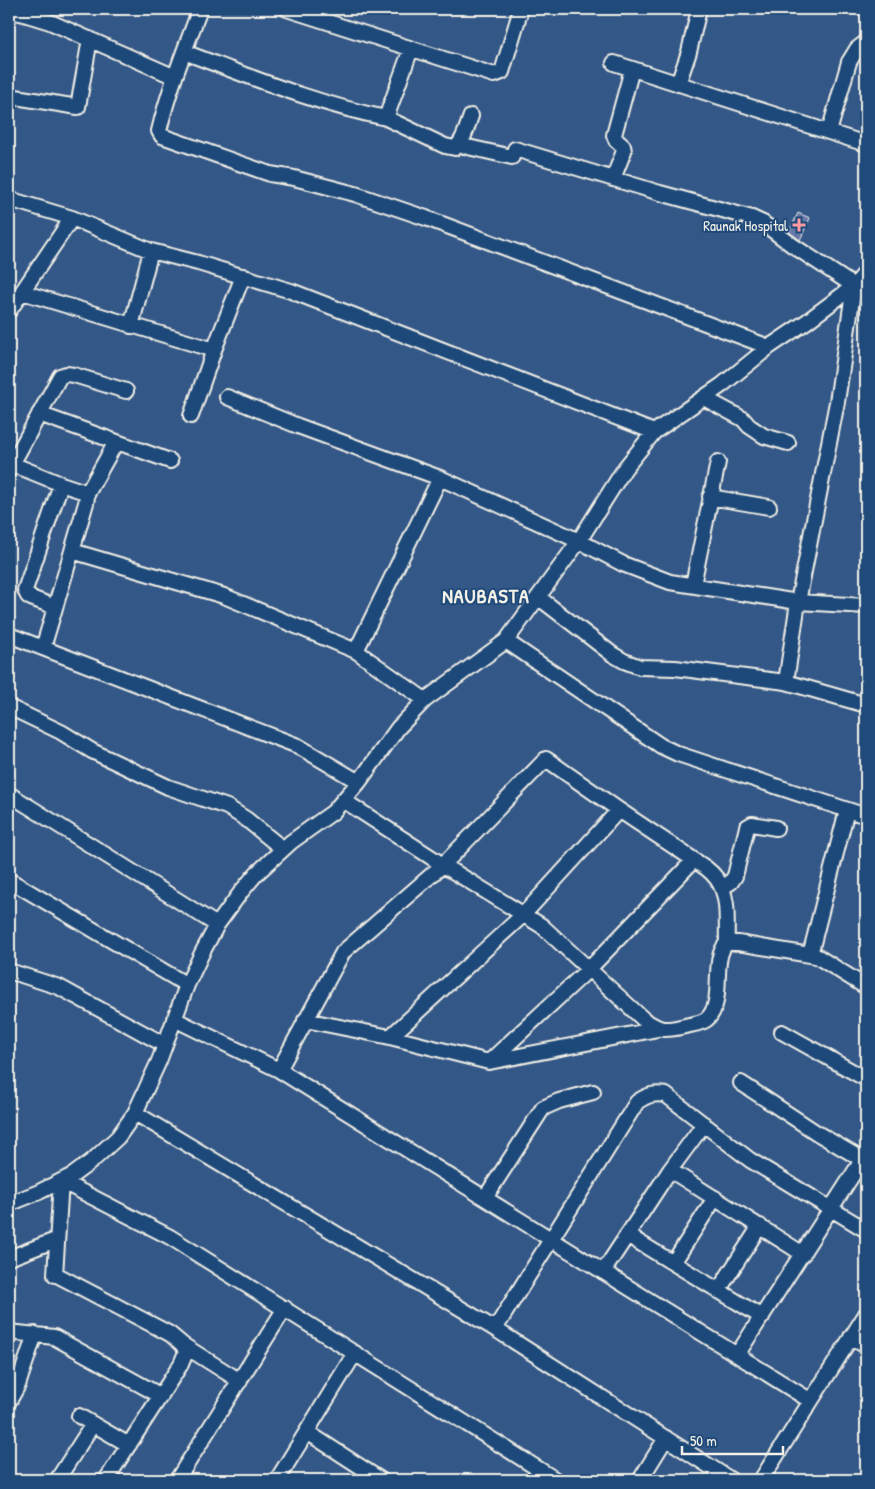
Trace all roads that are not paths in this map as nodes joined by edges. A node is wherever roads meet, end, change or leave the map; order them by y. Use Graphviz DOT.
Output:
graph roads {
  1 [pos="200,9"];
  2 [pos="287,9"];
  3 [pos="521,9"];
  4 [pos="699,9"];
  5 [pos="9,11"];
  6 [pos="90,39"];
  7 [pos="866,42"];
  8 [pos="411,49"];
  9 [pos="184,52"];
  10 [pos="614,63"];
  11 [pos="632,68"];
  12 [pos="176,77"];
  13 [pos="678,84"];
  14 [pos="9,96"];
  15 [pos="471,116"];
  16 [pos="386,118"];
  17 [pos="829,132"];
  18 [pos="866,144"];
  19 [pos="459,145"];
  20 [pos="612,178"];
  21 [pos="9,199"];
  22 [pos="72,218"];
  23 [pos="151,251"];
  24 [pos="866,272"];
  25 [pos="243,276"];
  26 [pos="854,286"];
  27 [pos="22,292"];
  28 [pos="9,312"];
  29 [pos="131,326"];
  30 [pos="769,347"];
  31 [pos="214,350"];
  32 [pos="126,391"];
  33 [pos="227,397"];
  34 [pos="704,398"];
  35 [pos="39,414"];
  36 [pos="191,416"];
  37 [pos="654,432"];
  38 [pos="116,442"];
  39 [pos="788,443"];
  40 [pos="170,462"];
  41 [pos="718,462"];
  42 [pos="11,467"];
  43 [pos="440,478"];
  44 [pos="61,484"];
  45 [pos="87,494"];
  46 [pos="710,497"];
  47 [pos="769,507"];
  48 [pos="579,541"];
  49 [pos="72,552"];
  50 [pos="693,585"];
  51 [pos="538,597"];
  52 [pos="798,602"];
  53 [pos="866,606"];
  54 [pos="55,607"];
  55 [pos="9,635"];
  56 [pos="506,641"];
  57 [pos="43,648"];
  58 [pos="356,651"];
  59 [pos="786,682"];
  60 [pos="425,700"];
  61 [pos="866,706"];
  62 [pos="9,707"];
  63 [pos="359,782"];
  64 [pos="9,794"];
  65 [pos="344,800"];
  66 [pos="619,810"];
  67 [pos="847,810"];
  68 [pos="866,816"];
  69 [pos="776,828"];
  70 [pos="283,849"];
  71 [pos="694,860"];
  72 [pos="443,865"];
  73 [pos="9,880"];
  74 [pos="722,888"];
  75 [pos="524,914"];
  76 [pos="217,924"];
  77 [pos="727,943"];
  78 [pos="810,955"];
  79 [pos="589,969"];
  80 [pos="9,971"];
  81 [pos="187,985"];
  82 [pos="866,987"];
  83 [pos="174,1019"];
  84 [pos="305,1020"];
  85 [pos="658,1029"];
  86 [pos="782,1032"];
  87 [pos="390,1037"];
  88 [pos="165,1045"];
  89 [pos="489,1062"];
  90 [pos="279,1070"];
  91 [pos="866,1079"];
  92 [pos="741,1083"];
  93 [pos="593,1092"];
  94 [pos="135,1113"];
  95 [pos="704,1124"];
  96 [pos="864,1157"];
  97 [pos="670,1170"];
  98 [pos="61,1182"];
  99 [pos="485,1198"];
  100 [pos="715,1198"];
  101 [pos="9,1202"];
  102 [pos="832,1208"];
  103 [pos="760,1226"];
  104 [pos="866,1230"];
  105 [pos="628,1235"];
  106 [pos="552,1240"];
  107 [pos="53,1241"];
  108 [pos="803,1254"];
  109 [pos="9,1258"];
  110 [pos="673,1263"];
  111 [pos="603,1272"];
  112 [pos="718,1290"];
  113 [pos="285,1308"];
  114 [pos="866,1314"];
  115 [pos="762,1317"];
  116 [pos="495,1329"];
  117 [pos="9,1332"];
  118 [pos="35,1334"];
  119 [pos="851,1337"];
  120 [pos="183,1345"];
  121 [pos="866,1346"];
  122 [pos="355,1353"];
  123 [pos="737,1355"];
  124 [pos="239,1381"];
  125 [pos="14,1383"];
  126 [pos="161,1396"];
  127 [pos="9,1401"];
  128 [pos="810,1401"];
  129 [pos="79,1416"];
  130 [pos="93,1424"];
  131 [pos="307,1432"];
  132 [pos="666,1438"];
  133 [pos="129,1445"];
  134 [pos="281,1479"];
  135 [pos="57,1480"];
  136 [pos="106,1480"];
  137 [pos="177,1480"];
  138 [pos="381,1480"];
  139 [pos="556,1480"];
  140 [pos="640,1480"];
  141 [pos="731,1480"];
  142 [pos="760,1480"];
  1 -- 9 [label="street"];
  2 -- 8 [label="street"];
  3 -- 8 [label="street"];
  4 -- 13 [label="street"];
  5 -- 6 [label="street"];
  6 -- 12 [label="street"];
  6 -- 14 [label="street"];
  7 -- 17 [label="street"];
  8 -- 16 [label="street"];
  9 -- 12 [label="street"];
  9 -- 16 [label="street"];
  10 -- 11 [label="street"];
  11 -- 13 [label="street"];
  11 -- 20 [label="street"];
  12 -- 30 [label="street"];
  13 -- 17 [label="street"];
  15 -- 19 [label="street"];
  16 -- 19 [label="street"];
  17 -- 18 [label="street"];
  19 -- 20 [label="street"];
  20 -- 26 [label="street"];
  21 -- 22 [label="street"];
  22 -- 23 [label="street"];
  22 -- 27 [label="street"];
  23 -- 25 [label="street"];
  23 -- 29 [label="street"];
  24 -- 26 [label="street"];
  25 -- 31 [label="street"];
  25 -- 37 [label="street"];
  26 -- 30 [label="street"];
  26 -- 52 [label="street"];
  27 -- 28 [label="street"];
  27 -- 29 [label="street"];
  29 -- 31 [label="street"];
  30 -- 34 [label="street"];
  31 -- 36 [label="street"];
  32 -- 35 [label="street"];
  33 -- 43 [label="street"];
  34 -- 37 [label="street"];
  34 -- 39 [label="street"];
  35 -- 38 [label="street"];
  35 -- 42 [label="street"];
  37 -- 48 [label="street"];
  38 -- 40 [label="street"];
  38 -- 45 [label="street"];
  41 -- 46 [label="street"];
  42 -- 44 [label="street"];
  43 -- 48 [label="street"];
  43 -- 58 [label="street"];
  44 -- 45 [label="street"];
  44 -- 54 [label="street"];
  45 -- 49 [label="street"];
  46 -- 47 [label="street"];
  46 -- 50 [label="street"];
  48 -- 50 [label="street"];
  48 -- 51 [label="street"];
  49 -- 54 [label="street"];
  49 -- 58 [label="street"];
  50 -- 52 [label="street"];
  51 -- 56 [label="street"];
  51 -- 59 [label="street"];
  52 -- 53 [label="street"];
  52 -- 59 [label="street"];
  54 -- 57 [label="street"];
  55 -- 57 [label="street"];
  56 -- 60 [label="street"];
  56 -- 67 [label="street"];
  57 -- 63 [label="street"];
  58 -- 60 [label="street"];
  59 -- 61 [label="street"];
  60 -- 63 [label="street"];
  62 -- 70 [label="street"];
  63 -- 65 [label="street"];
  64 -- 76 [label="street"];
  65 -- 70 [label="street"];
  65 -- 72 [label="street"];
  66 -- 71 [label="street"];
  66 -- 72 [label="street"];
  66 -- 75 [label="street"];
  67 -- 68 [label="street"];
  67 -- 78 [label="street"];
  69 -- 74 [label="street"];
  70 -- 76 [label="street"];
  71 -- 74 [label="street"];
  71 -- 79 [label="street"];
  72 -- 75 [label="street"];
  72 -- 84 [label="street"];
  73 -- 81 [label="street"];
  74 -- 77 [label="street"];
  75 -- 79 [label="street"];
  75 -- 87 [label="street"];
  76 -- 81 [label="street"];
  77 -- 78 [label="street"];
  77 -- 85 [label="street"];
  78 -- 82 [label="street"];
  79 -- 85 [label="street"];
  79 -- 89 [label="street"];
  80 -- 88 [label="street"];
  81 -- 83 [label="street"];
  83 -- 88 [label="street"];
  83 -- 90 [label="street"];
  84 -- 87 [label="street"];
  84 -- 90 [label="street"];
  85 -- 89 [label="street"];
  86 -- 91 [label="street"];
  87 -- 89 [label="street"];
  88 -- 94 [label="street"];
  90 -- 99 [label="street"];
  92 -- 96 [label="street"];
  93 -- 99 [label="street"];
  94 -- 98 [label="street"];
  94 -- 116 [label="street"];
  95 -- 97 [label="street"];
  95 -- 102 [label="street"];
  95 -- 106 [label="street"];
  96 -- 102 [label="street"];
  97 -- 100 [label="street"];
  97 -- 105 [label="street"];
  98 -- 101 [label="street"];
  98 -- 113 [label="street"];
  98 -- 120 [label="street"];
  99 -- 106 [label="street"];
  100 -- 103 [label="street"];
  100 -- 110 [label="street"];
  102 -- 104 [label="street"];
  102 -- 108 [label="street"];
  103 -- 108 [label="street"];
  103 -- 112 [label="street"];
  105 -- 110 [label="street"];
  105 -- 111 [label="street"];
  106 -- 111 [label="street"];
  106 -- 116 [label="street"];
  107 -- 109 [label="street"];
  108 -- 115 [label="street"];
  110 -- 112 [label="street"];
  111 -- 123 [label="street"];
  112 -- 115 [label="street"];
  113 -- 122 [label="street"];
  113 -- 124 [label="street"];
  114 -- 119 [label="street"];
  115 -- 123 [label="street"];
  116 -- 132 [label="street"];
  117 -- 118 [label="street"];
  118 -- 125 [label="street"];
  118 -- 126 [label="street"];
  119 -- 121 [label="street"];
  119 -- 128 [label="street"];
  120 -- 124 [label="street"];
  120 -- 126 [label="street"];
  122 -- 131 [label="street"];
  122 -- 139 [label="street"];
  123 -- 128 [label="street"];
  124 -- 137 [label="street"];
  125 -- 127 [label="street"];
  126 -- 133 [label="street"];
  128 -- 142 [label="street"];
  129 -- 130 [label="street"];
  130 -- 133 [label="street"];
  130 -- 135 [label="street"];
  131 -- 134 [label="street"];
  131 -- 138 [label="street"];
  132 -- 140 [label="street"];
  132 -- 141 [label="street"];
  133 -- 136 [label="street"];
}
